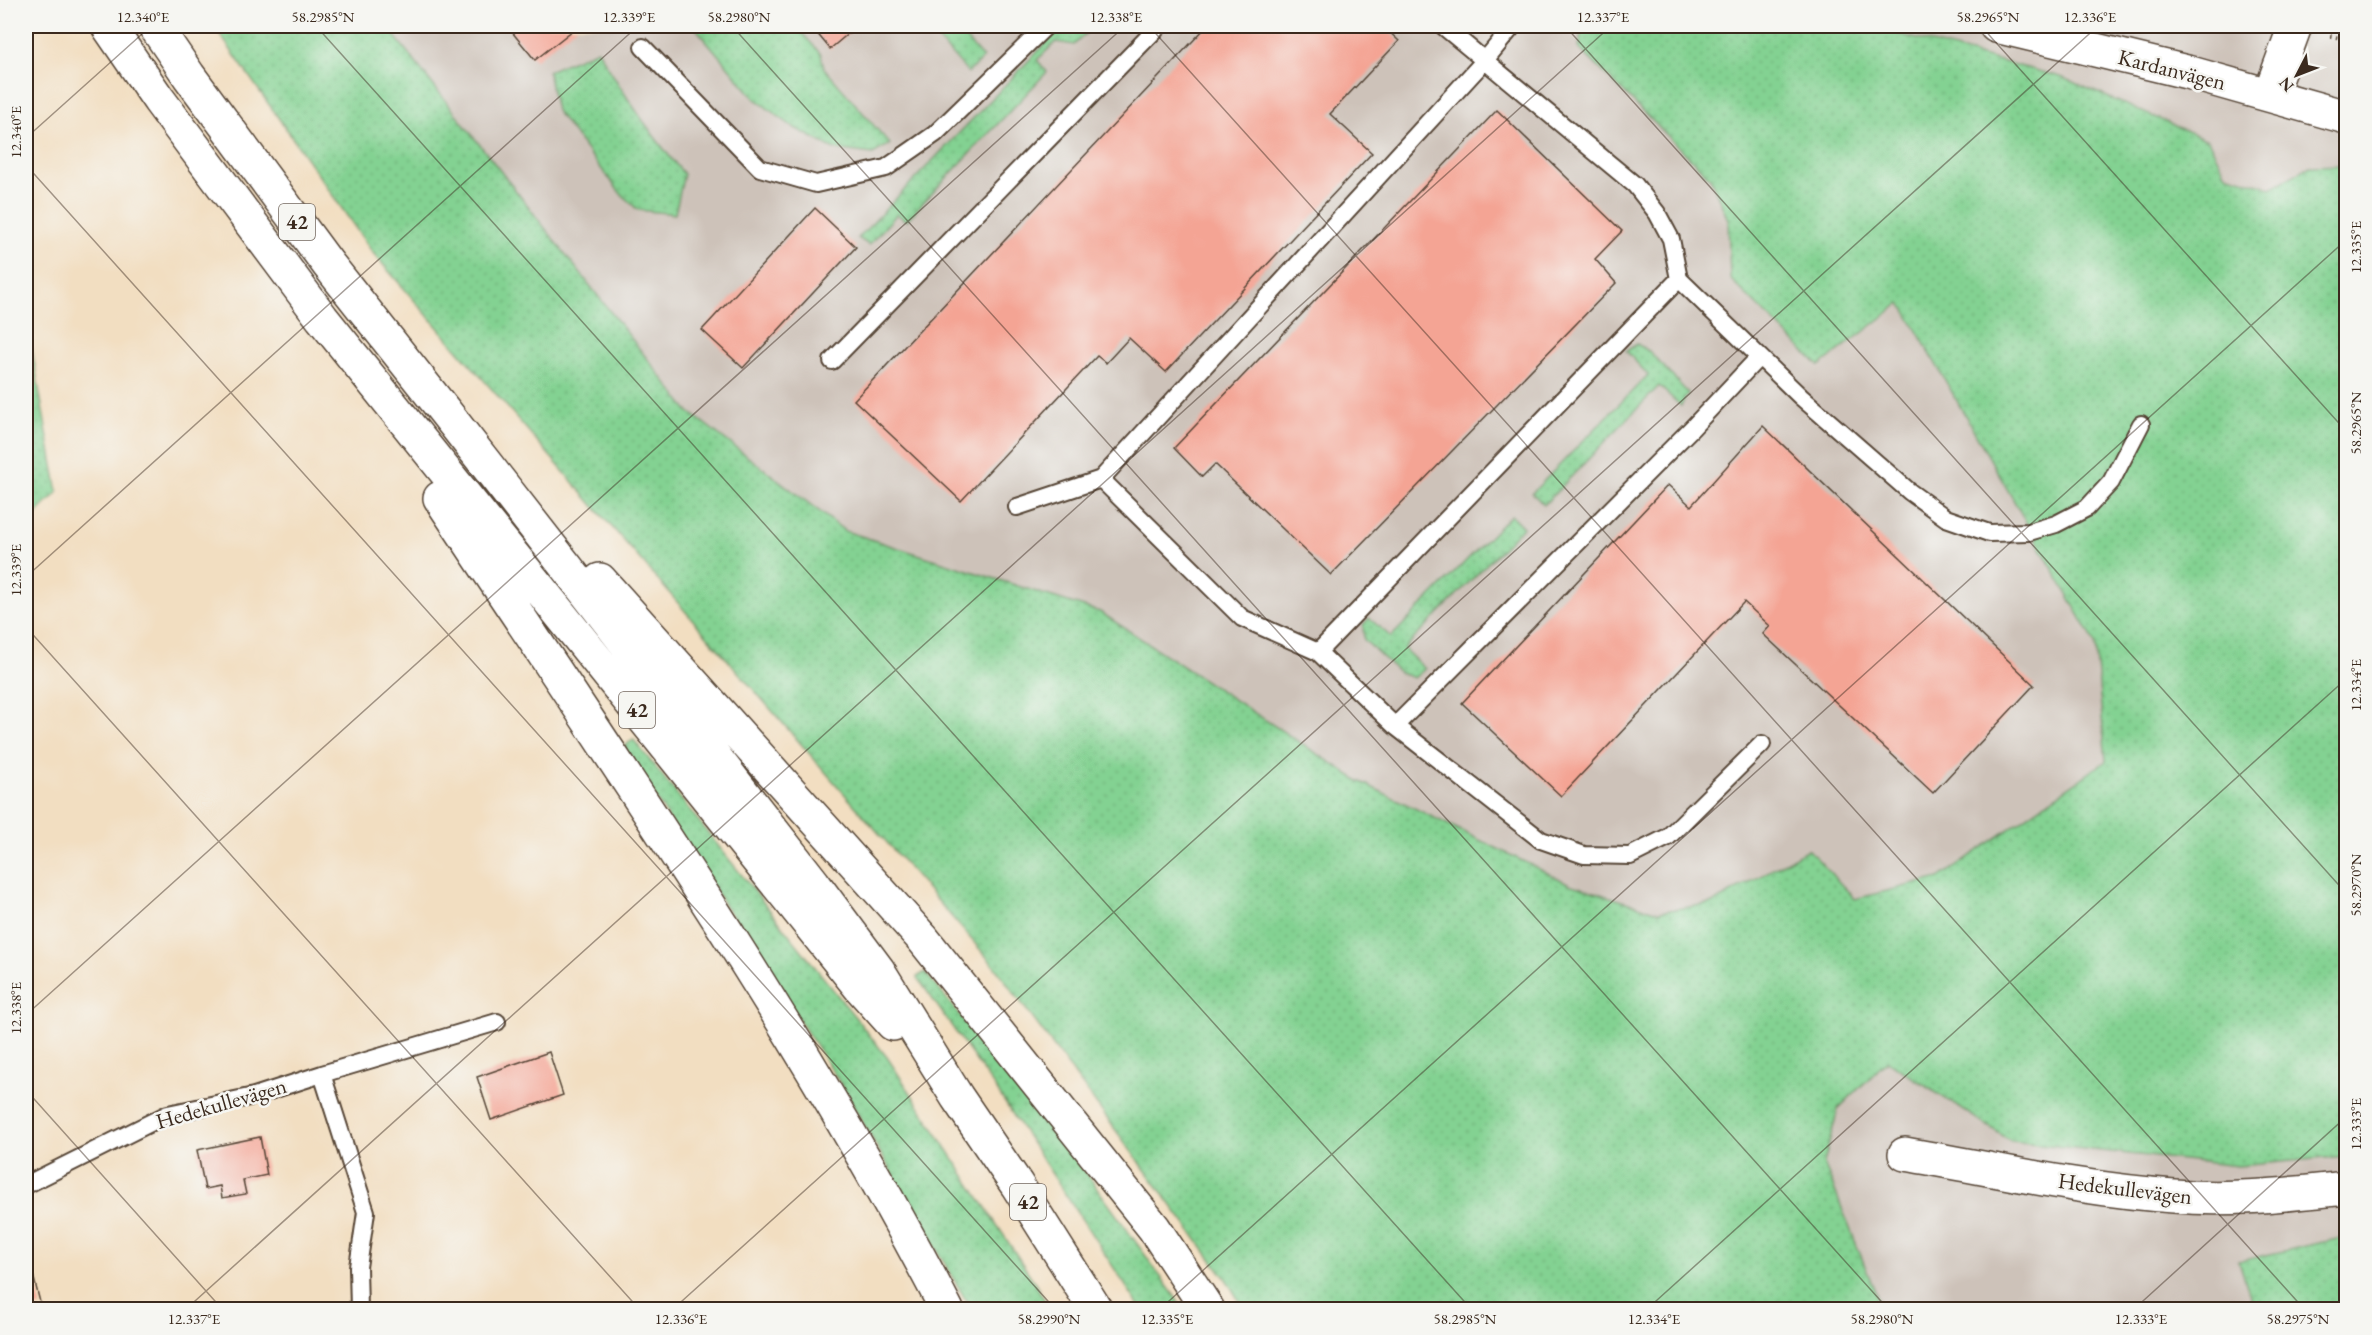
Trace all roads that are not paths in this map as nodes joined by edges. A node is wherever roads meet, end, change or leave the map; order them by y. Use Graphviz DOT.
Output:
graph roads {
  1 [pos="108,26"];
  2 [pos="155,26"];
  3 [pos="1046,26"];
  4 [pos="1159,26"];
  5 [pos="1443,26"];
  6 [pos="1513,26"];
  7 [pos="1996,26"];
  8 [pos="2295,26"];
  9 [pos="643,47"];
  10 [pos="1486,59"];
  11 [pos="2270,94"];
  12 [pos="2346,117"];
  13 [pos="1679,279"];
  14 [pos="322,318"];
  15 [pos="1759,357"];
  16 [pos="832,362"];
  17 [pos="446,412"];
  18 [pos="2142,424"];
  19 [pos="1101,479"];
  20 [pos="1017,507"];
  21 [pos="1318,652"];
  22 [pos="1395,726"];
  23 [pos="1762,744"];
  24 [pos="497,1022"];
  25 [pos="322,1074"];
  26 [pos="957,1097"];
  27 [pos="1905,1154"];
  28 [pos="26,1185"];
  29 [pos="2346,1188"];
  30 [pos="359,1310"];
  31 [pos="947,1310"];
  32 [pos="1096,1310"];
  33 [pos="1208,1310"];
  1 -- 14 [label="main road, 42"];
  2 -- 17 [label="main road, 42"];
  3 -- 9 [label="lane"];
  4 -- 16 [label="lane"];
  5 -- 10 [label="lane"];
  6 -- 10 [label="lane"];
  7 -- 11 [label="main road, Kardanvägen"];
  8 -- 11 [label="main road"];
  10 -- 13 [label="lane"];
  10 -- 19 [label="lane"];
  11 -- 12 [label="main road, Kardanvägen"];
  13 -- 15 [label="lane"];
  13 -- 21 [label="lane"];
  14 -- 26 [label="main road, 42"];
  14 -- 31 [label="main road"];
  15 -- 18 [label="lane"];
  15 -- 22 [label="lane"];
  17 -- 26 [label="main road, 42"];
  17 -- 33 [label="main road"];
  19 -- 20 [label="lane"];
  19 -- 21 [label="lane"];
  21 -- 22 [label="lane"];
  22 -- 23 [label="lane"];
  24 -- 25 [label="lane, Hedekullevägen"];
  25 -- 28 [label="lane, Hedekullevägen"];
  25 -- 30 [label="lane"];
  26 -- 32 [label="main road, 42"];
  27 -- 29 [label="main road, Hedekullevägen"];
}
